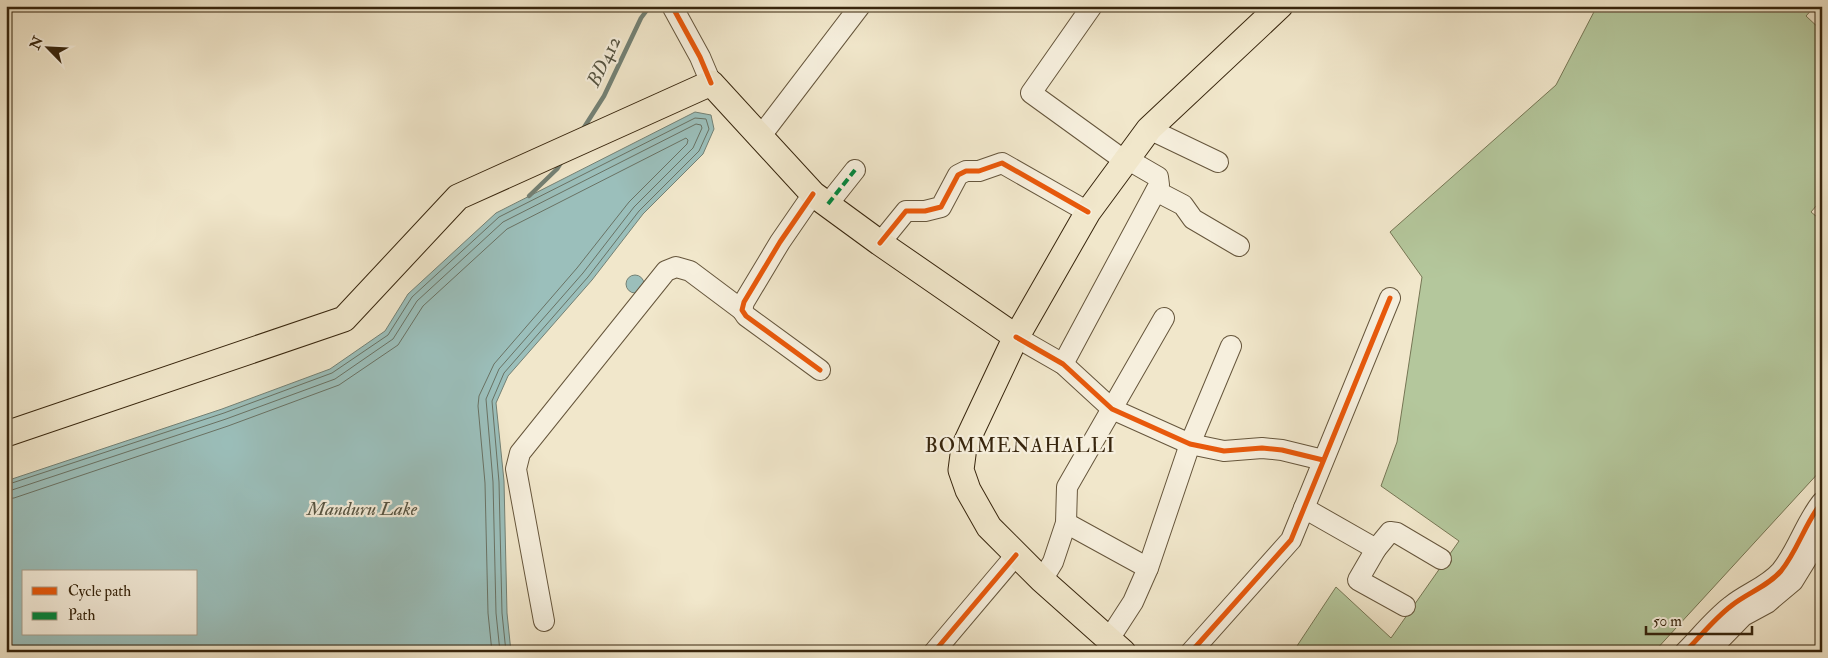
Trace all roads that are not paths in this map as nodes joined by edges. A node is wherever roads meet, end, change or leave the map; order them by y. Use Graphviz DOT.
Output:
graph roads {
  1 [pos="672,6"];
  2 [pos="860,6"];
  3 [pos="1092,6"];
  4 [pos="1280,6"];
  5 [pos="711,83"];
  6 [pos="1149,129"];
  7 [pos="760,137"];
  8 [pos="1126,160"];
  9 [pos="1218,162"];
  10 [pos="855,170"];
  11 [pos="1156,190"];
  12 [pos="821,199"];
  13 [pos="1088,212"];
  14 [pos="883,240"];
  15 [pos="1239,246"];
  16 [pos="1390,298"];
  17 [pos="742,310"];
  18 [pos="1164,318"];
  19 [pos="1016,337"];
  20 [pos="1231,346"];
  21 [pos="1063,364"];
  22 [pos="820,370"];
  23 [pos="1112,409"];
  24 [pos="6,434"];
  25 [pos="1190,444"];
  26 [pos="1323,460"];
  27 [pos="1822,502"];
  28 [pos="1304,508"];
  29 [pos="1066,523"];
  30 [pos="1822,530"];
  31 [pos="1376,549"];
  32 [pos="1016,555"];
  33 [pos="1441,559"];
  34 [pos="1148,568"];
  35 [pos="1042,580"];
  36 [pos="1405,606"];
  37 [pos="1737,611"];
  38 [pos="544,622"];
  39 [pos="1119,649"];
  40 [pos="934,652"];
  41 [pos="1191,652"];
  42 [pos="1685,652"];
  43 [pos="1708,652"];
  1 -- 5 [label="street"];
  2 -- 7 [label="street"];
  3 -- 8 [label="street"];
  4 -- 6 [label="main road"];
  5 -- 7 [label="main road"];
  5 -- 24 [label="main road"];
  6 -- 8 [label="main road"];
  6 -- 9 [label="street"];
  7 -- 12 [label="main road"];
  8 -- 11 [label="street"];
  8 -- 13 [label="main road"];
  10 -- 12 [label="street"];
  11 -- 15 [label="street"];
  11 -- 21 [label="street"];
  12 -- 14 [label="main road"];
  12 -- 17 [label="street"];
  13 -- 14 [label="street"];
  13 -- 19 [label="main road"];
  14 -- 19 [label="main road"];
  16 -- 26 [label="street"];
  17 -- 22 [label="street"];
  17 -- 38 [label="street"];
  18 -- 23 [label="street"];
  19 -- 21 [label="street"];
  19 -- 32 [label="main road"];
  20 -- 25 [label="street"];
  21 -- 23 [label="street"];
  23 -- 25 [label="street"];
  23 -- 29 [label="street"];
  25 -- 26 [label="street"];
  25 -- 34 [label="street"];
  26 -- 28 [label="street"];
  27 -- 37 [label="street"];
  28 -- 31 [label="street"];
  28 -- 41 [label="street"];
  29 -- 34 [label="street"];
  29 -- 35 [label="street"];
  30 -- 37 [label="street"];
  31 -- 33 [label="street"];
  31 -- 36 [label="street"];
  32 -- 35 [label="main road"];
  32 -- 40 [label="street"];
  34 -- 39 [label="street"];
  35 -- 39 [label="main road"];
  37 -- 42 [label="street"];
  37 -- 43 [label="street"];
}
